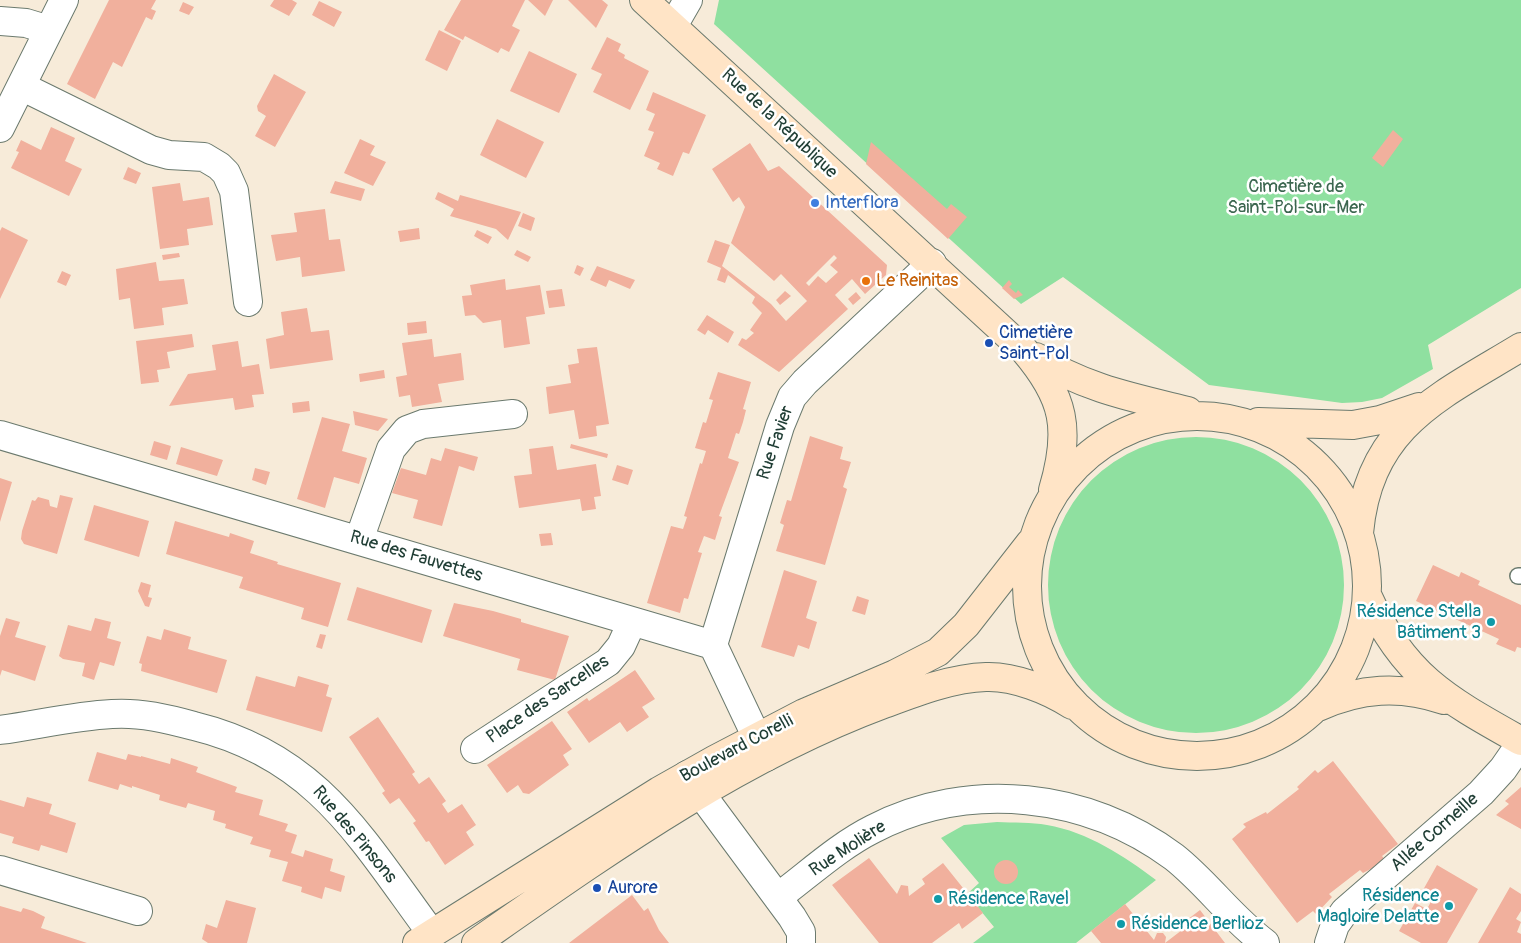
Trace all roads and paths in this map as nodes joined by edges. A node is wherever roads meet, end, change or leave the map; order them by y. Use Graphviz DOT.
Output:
graph roads {
  1 [pos="64,0"];
  2 [pos="644,0"];
  3 [pos="688,0"];
  4 [pos="0,21"];
  5 [pos="673,26"];
  6 [pos="49,30"];
  7 [pos="21,86"];
  8 [pos="0,128"];
  9 [pos="932,263"];
  10 [pos="248,302"];
  11 [pos="1521,347"];
  12 [pos="1024,350"];
  13 [pos="1428,404"];
  14 [pos="513,414"];
  15 [pos="1207,416"];
  16 [pos="1239,421"];
  17 [pos="0,435"];
  18 [pos="1051,499"];
  19 [pos="1359,533"];
  20 [pos="1034,536"];
  21 [pos="359,540"];
  22 [pos="1368,596"];
  23 [pos="632,622"];
  24 [pos="713,645"];
  25 [pos="1457,705"];
  26 [pos="1317,707"];
  27 [pos="1081,710"];
  28 [pos="0,730"];
  29 [pos="1521,742"];
  30 [pos="761,747"];
  31 [pos="475,749"];
  32 [pos="694,784"];
  33 [pos="0,870"];
  34 [pos="778,897"];
  35 [pos="138,911"];
  36 [pos="429,940"];
  37 [pos="476,943"];
  38 [pos="801,943"];
  39 [pos="1264,943"];
  40 [pos="1329,943"];
  1 -- 6 [label="street"];
  2 -- 5 [label="main road, Rue de la République"];
  3 -- 5 [label="street"];
  4 -- 6 [label="street"];
  5 -- 9 [label="main road, Rue de la République"];
  6 -- 7 [label="street"];
  7 -- 8 [label="street"];
  7 -- 10 [label="street"];
  9 -- 12 [label="main road, Rue de la République"];
  9 -- 24 [label="street, Rue Favier"];
  11 -- 13 [label="main road"];
  12 -- 15 [label="main road, Rue de la République"];
  12 -- 18 [label="main road, Rue de la République"];
  13 -- 16 [label="main road"];
  13 -- 19 [label="main road"];
  14 -- 21 [label="street"];
  15 -- 16 [label="main road"];
  15 -- 18 [label="main road"];
  16 -- 19 [label="main road"];
  17 -- 21 [label="street, Rue des Fauvettes"];
  18 -- 20 [label="main road"];
  19 -- 22 [label="main road"];
  20 -- 27 [label="main road"];
  20 -- 30 [label="main road, Boulevard Corelli"];
  21 -- 23 [label="street, Rue des Fauvettes"];
  22 -- 25 [label="main road"];
  22 -- 26 [label="main road"];
  23 -- 24 [label="street, Rue des Fauvettes"];
  23 -- 31 [label="street, Place des Sarcelles"];
  24 -- 30 [label="street"];
  25 -- 26 [label="main road"];
  25 -- 29 [label="main road"];
  26 -- 27 [label="main road"];
  27 -- 30 [label="main road, Boulevard Corelli"];
  28 -- 36 [label="street, Rue des Pinsons"];
  29 -- 40 [label="street, Allée Corneille"];
  30 -- 32 [label="main road, Boulevard Corelli"];
  32 -- 34 [label="street"];
  32 -- 36 [label="main road, Boulevard Corelli"];
  32 -- 37 [label="main road, Boulevard Corelli"];
  33 -- 35 [label="street"];
  34 -- 38 [label="street"];
  34 -- 39 [label="street, Rue Molière"];
}
